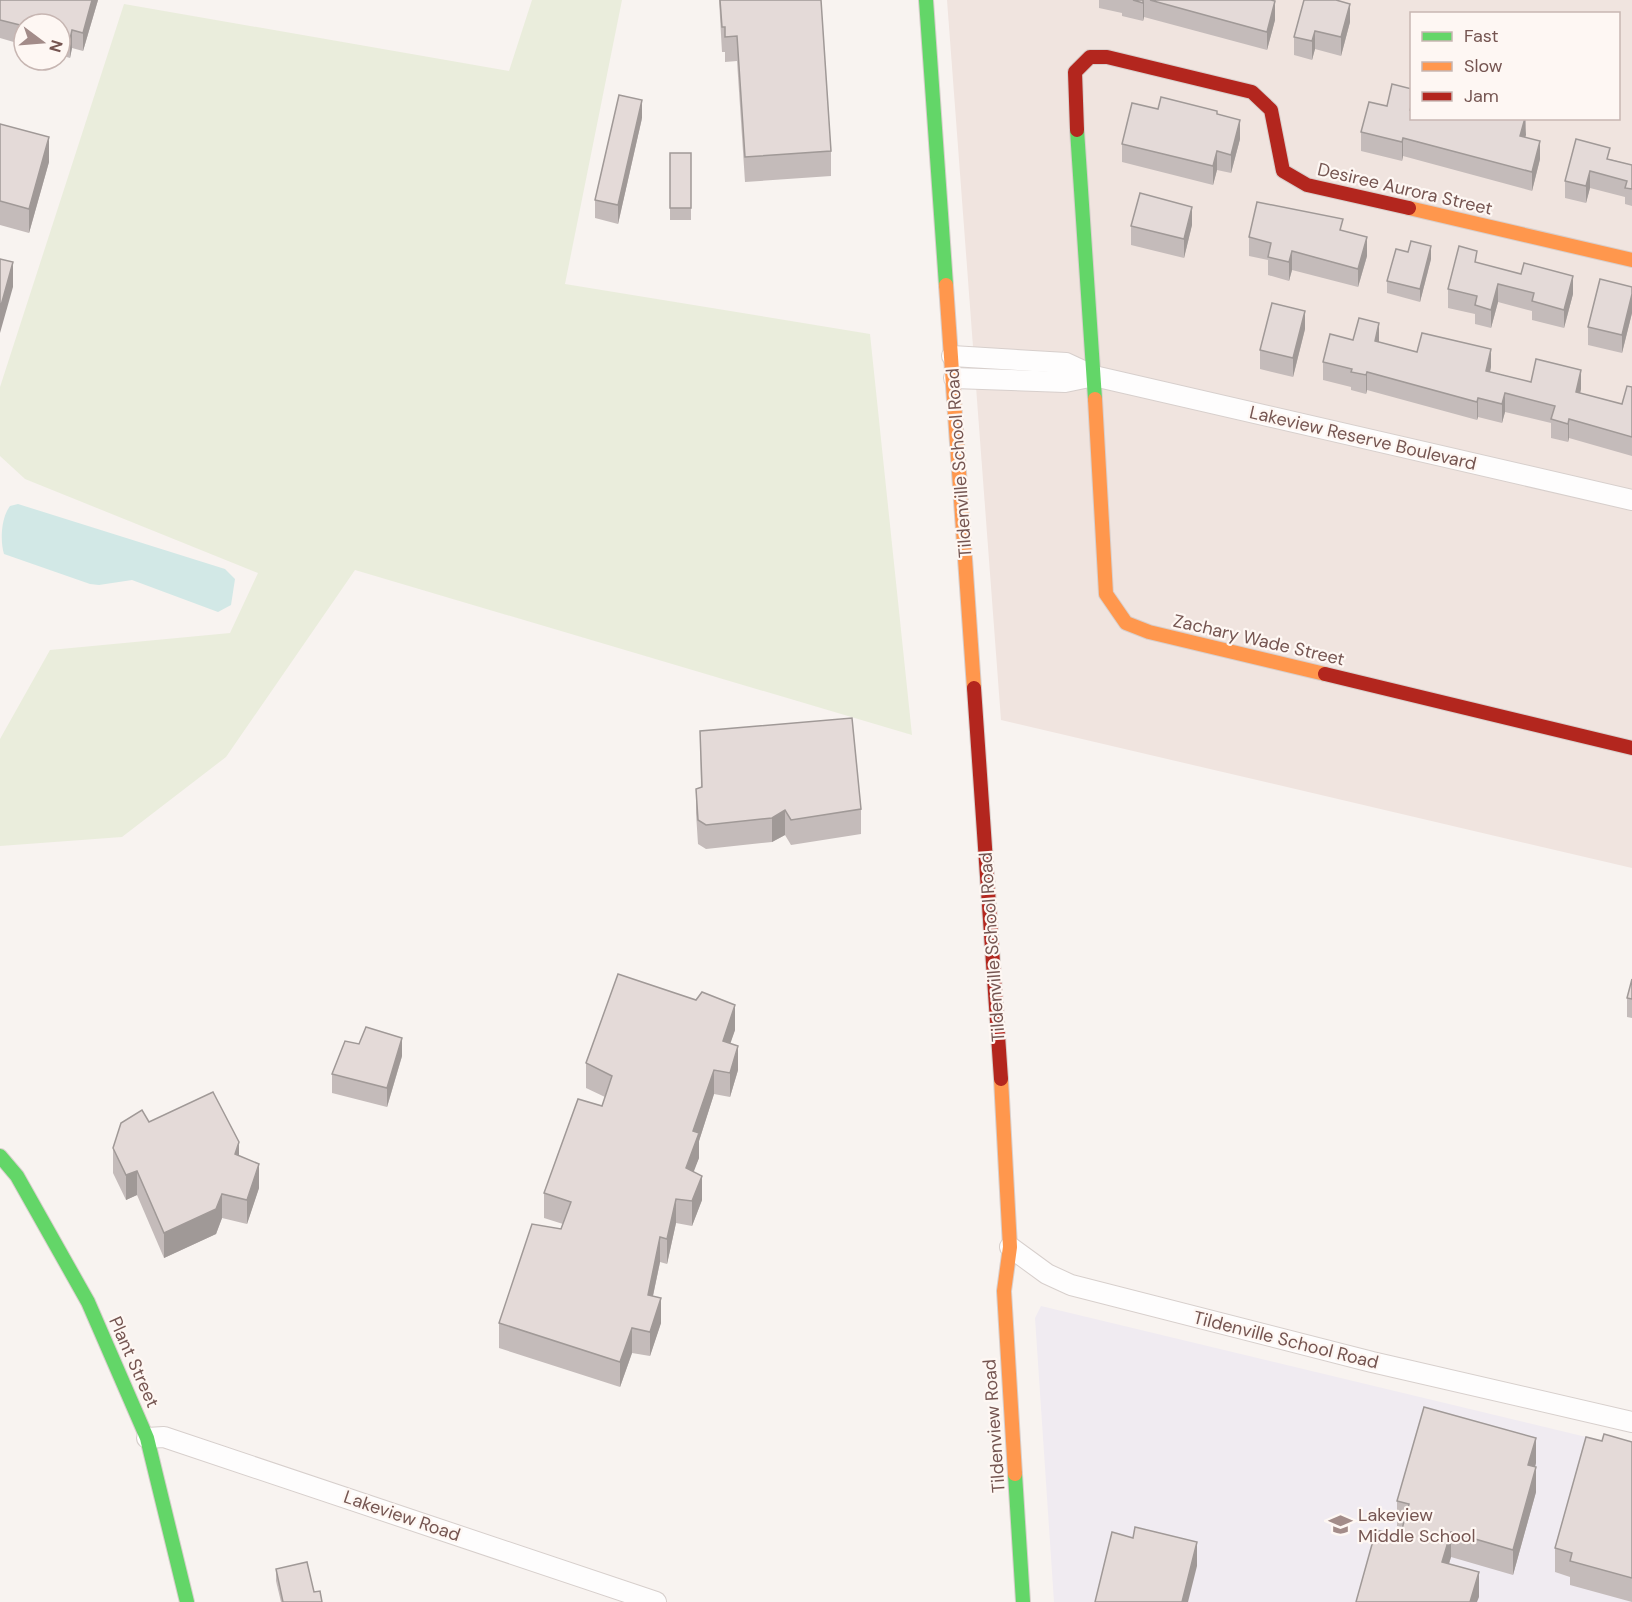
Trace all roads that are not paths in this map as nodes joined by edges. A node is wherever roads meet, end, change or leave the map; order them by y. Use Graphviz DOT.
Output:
graph roads {
  1 [pos="926,0"];
  2 [pos="1632,260"];
  3 [pos="952,356"];
  4 [pos="1094,376"];
  5 [pos="954,378"];
  6 [pos="1632,500"];
  7 [pos="1632,748"];
  8 [pos="0,1156"];
  9 [pos="1010,1247"];
  10 [pos="1632,1422"];
  11 [pos="147,1438"];
  12 [pos="186,1602"];
  13 [pos="656,1602"];
  14 [pos="1023,1602"];
  1 -- 3 [label="street, Tildenville School Road"];
  2 -- 4 [label="street, Desiree Aurora Street"];
  3 -- 4 [label="street, Lakeview Reserve Boulevard"];
  3 -- 5 [label="street, Tildenville School Road"];
  4 -- 5 [label="street, Lakeview Reserve Boulevard"];
  4 -- 6 [label="street, Lakeview Reserve Boulevard"];
  4 -- 7 [label="street, Zachary Wade Street"];
  5 -- 9 [label="street, Tildenville School Road"];
  8 -- 11 [label="street, Plant Street"];
  9 -- 10 [label="street, Tildenville School Road"];
  9 -- 14 [label="street, Tildenview Road"];
  11 -- 12 [label="street, Plant Street"];
  11 -- 13 [label="street, Lakeview Road"];
}
